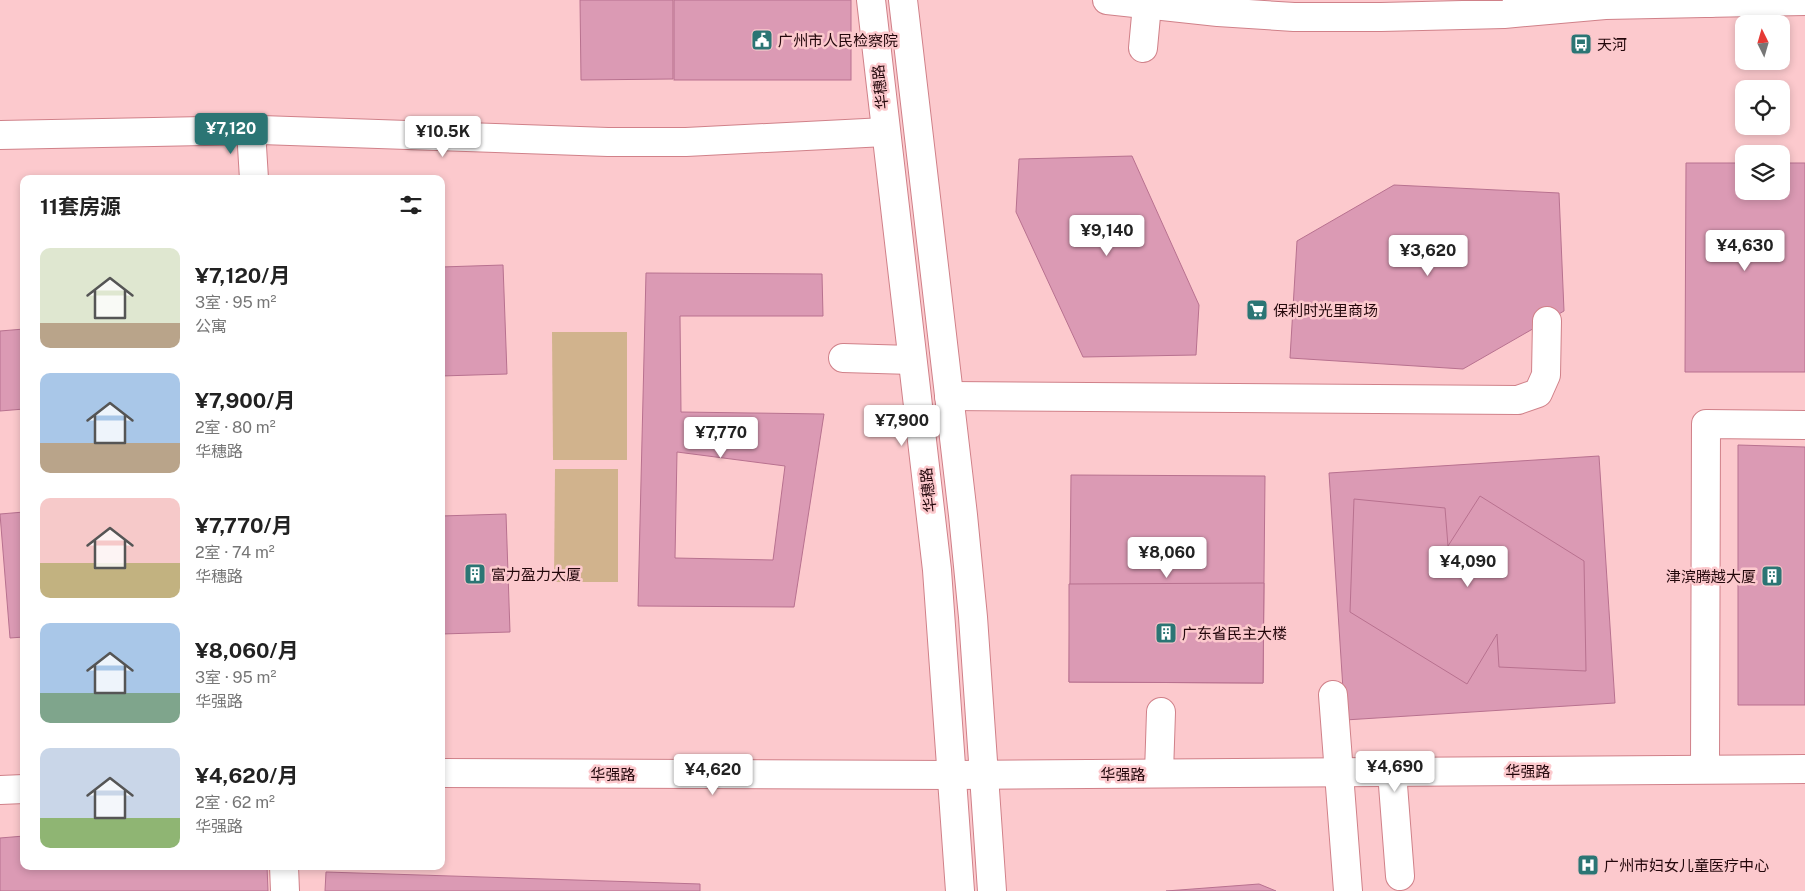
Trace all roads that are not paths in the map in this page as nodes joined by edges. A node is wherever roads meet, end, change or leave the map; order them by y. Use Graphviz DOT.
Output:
graph roads {
  1 [pos="871,0"];
  2 [pos="903,0"];
  3 [pos="1107,0"];
  4 [pos="1662,0"];
  5 [pos="1710,3"];
  6 [pos="1805,3"];
  7 [pos="1147,5"];
  8 [pos="1143,48"];
  9 [pos="251,130"];
  10 [pos="885,132"];
  11 [pos="0,135"];
  12 [pos="254,175"];
  13 [pos="1547,321"];
  14 [pos="843,358"];
  15 [pos="912,360"];
  16 [pos="949,396"];
  17 [pos="1805,425"];
  18 [pos="1333,695"];
  19 [pos="1160,712"];
  20 [pos="1705,769"];
  21 [pos="1805,769"];
  22 [pos="1339,772"];
  23 [pos="1392,772"];
  24 [pos="1159,773"];
  25 [pos="445,774"];
  26 [pos="984,774"];
  27 [pos="953,775"];
  28 [pos="20,789"];
  29 [pos="0,790"];
  30 [pos="284,870"];
  31 [pos="1400,876"];
  32 [pos="285,891"];
  33 [pos="960,891"];
  34 [pos="992,891"];
  35 [pos="1348,891"];
  1 -- 10 [label="main road, 华穗路"];
  2 -- 16 [label="main road"];
  3 -- 7 [label="main road"];
  4 -- 5 [label="main road"];
  5 -- 6 [label="main road"];
  5 -- 7 [label="main road"];
  7 -- 8 [label="main road"];
  9 -- 10 [label="main road"];
  9 -- 11 [label="main road"];
  9 -- 12 [label="main road"];
  10 -- 15 [label="main road, 华穗路"];
  13 -- 16 [label="main road"];
  14 -- 15 [label="main road"];
  15 -- 27 [label="main road, 华穗路"];
  16 -- 26 [label="main road"];
  17 -- 20 [label="main road"];
  18 -- 22 [label="main road"];
  19 -- 24 [label="main road"];
  20 -- 21 [label="main road, 华强路"];
  20 -- 23 [label="main road, 华强路"];
  22 -- 23 [label="main road, 华强路"];
  22 -- 24 [label="main road, 华强路"];
  22 -- 35 [label="main road"];
  23 -- 31 [label="main road"];
  24 -- 26 [label="main road, 华强路"];
  25 -- 27 [label="main road, 华强路"];
  26 -- 27 [label="main road, 华强路"];
  26 -- 34 [label="main road"];
  27 -- 33 [label="main road, 华穗路"];
  28 -- 29 [label="main road"];
  30 -- 32 [label="main road"];
}
